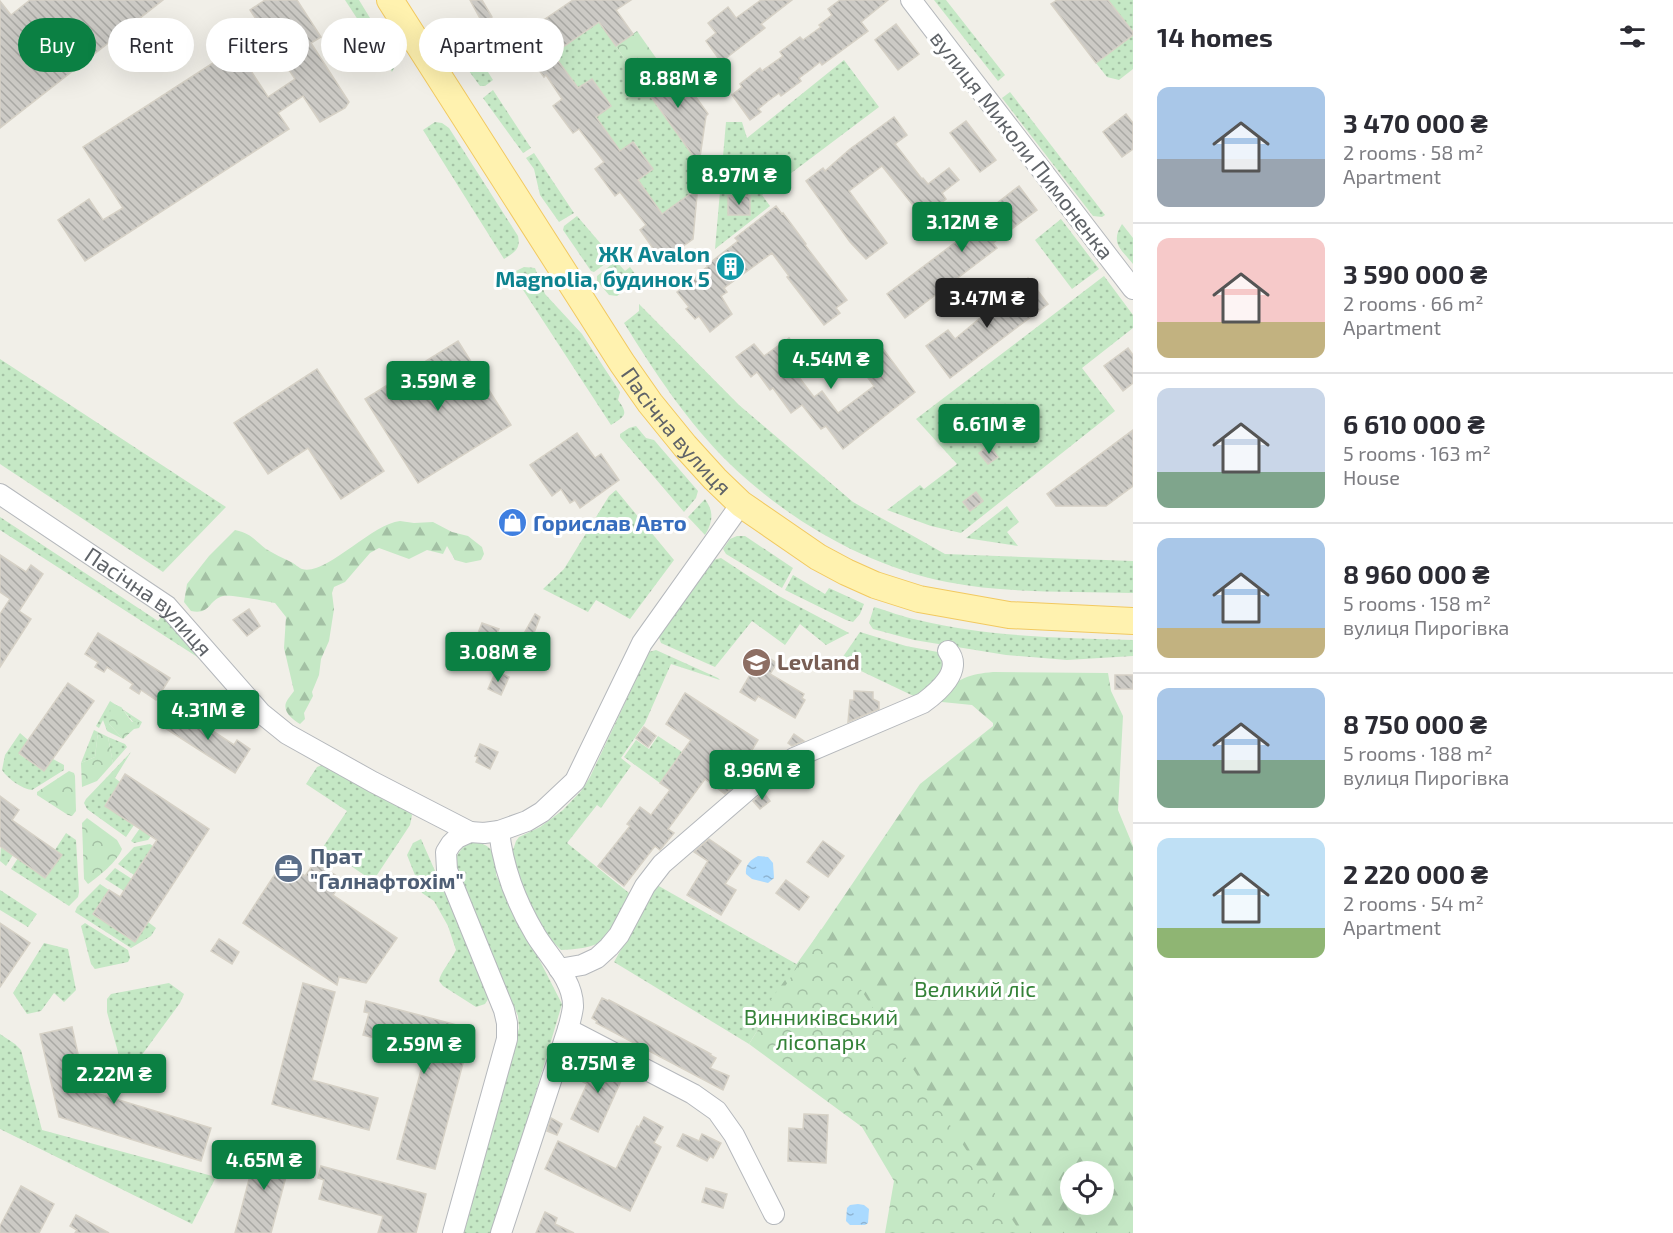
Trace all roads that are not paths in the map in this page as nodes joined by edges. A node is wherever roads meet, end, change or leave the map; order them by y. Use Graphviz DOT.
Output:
graph roads {
  1 [pos="390,0"];
  2 [pos="911,0"];
  3 [pos="1133,289"];
  4 [pos="0,494"];
  5 [pos="741,504"];
  6 [pos="1133,621"];
  7 [pos="948,651"];
  8 [pos="499,831"];
  9 [pos="470,832"];
  10 [pos="559,969"];
  11 [pos="568,1029"];
  12 [pos="774,1214"];
  13 [pos="453,1233"];
  14 [pos="501,1233"];
  1 -- 5 [label="main road, Пасічна вулиця"];
  2 -- 3 [label="street, вулиця Миколи Пимоненка"];
  4 -- 9 [label="street, Пасічна вулиця"];
  5 -- 6 [label="main road, Пасічна вулиця"];
  5 -- 8 [label="street"];
  7 -- 10 [label="street"];
  8 -- 9 [label="street"];
  8 -- 10 [label="street"];
  9 -- 13 [label="street"];
  10 -- 11 [label="street"];
  11 -- 12 [label="street"];
  11 -- 14 [label="street"];
}
